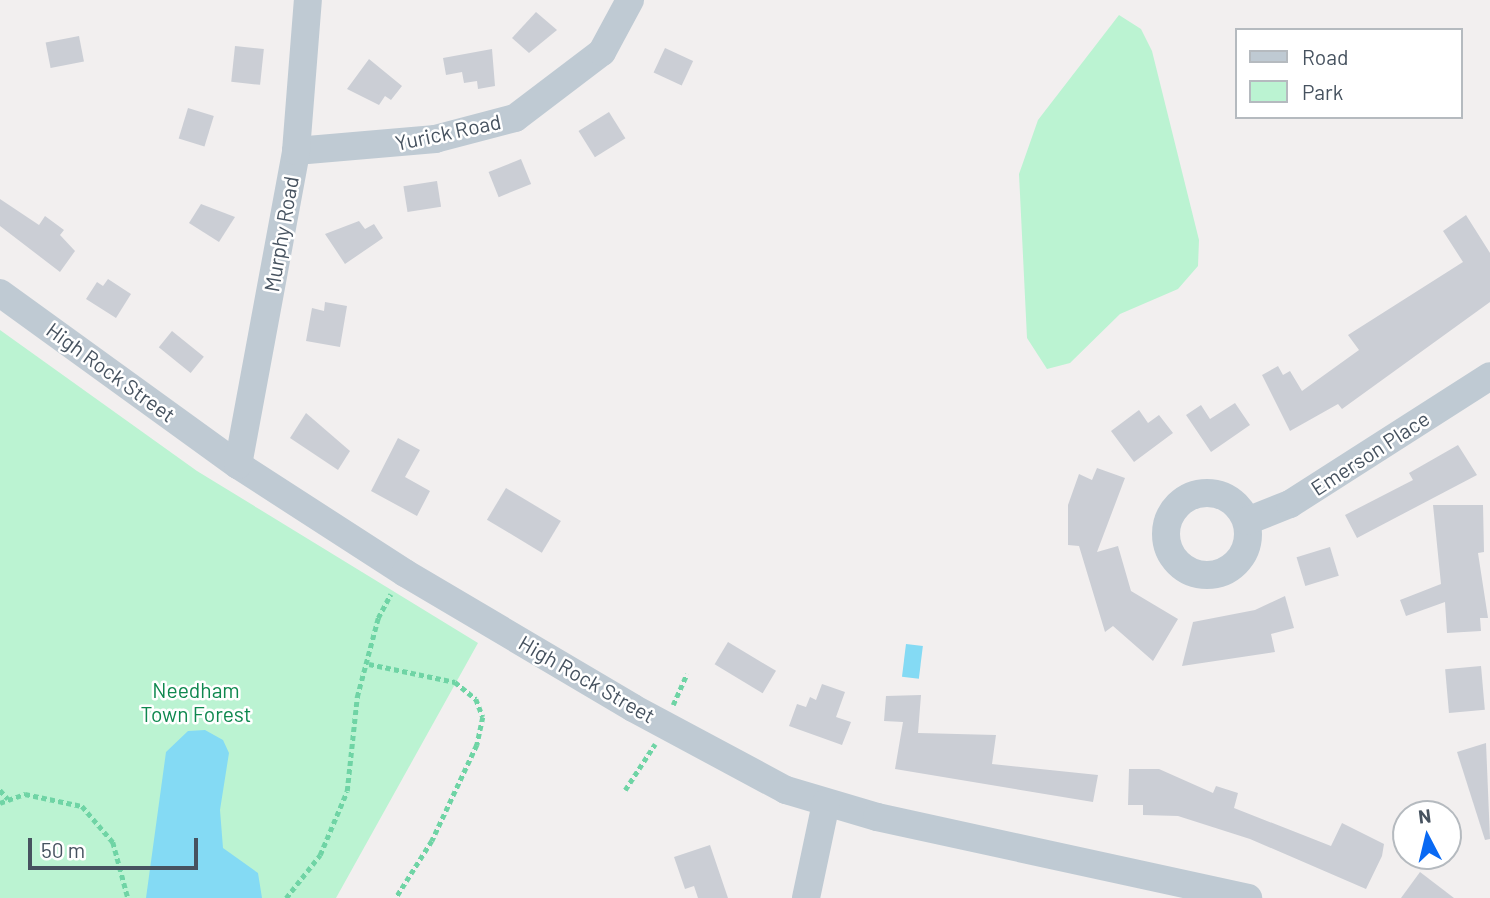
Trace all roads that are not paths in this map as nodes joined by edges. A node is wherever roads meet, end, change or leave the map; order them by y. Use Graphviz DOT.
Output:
graph roads {
  1 [pos="309,0"];
  2 [pos="630,0"];
  3 [pos="296,151"];
  4 [pos="0,293"];
  5 [pos="1490,376"];
  6 [pos="239,466"];
  7 [pos="1247,521"];
  8 [pos="826,803"];
  9 [pos="806,898"];
  10 [pos="1248,898"];
  1 -- 3 [label="street, Murphy Road"];
  2 -- 3 [label="street, Yurick Road"];
  3 -- 6 [label="street, Murphy Road"];
  4 -- 6 [label="street, High Rock Street"];
  5 -- 7 [label="street, Emerson Place"];
  6 -- 8 [label="street, High Rock Street"];
  8 -- 9 [label="street"];
  8 -- 10 [label="street, High Rock Street"];
}
